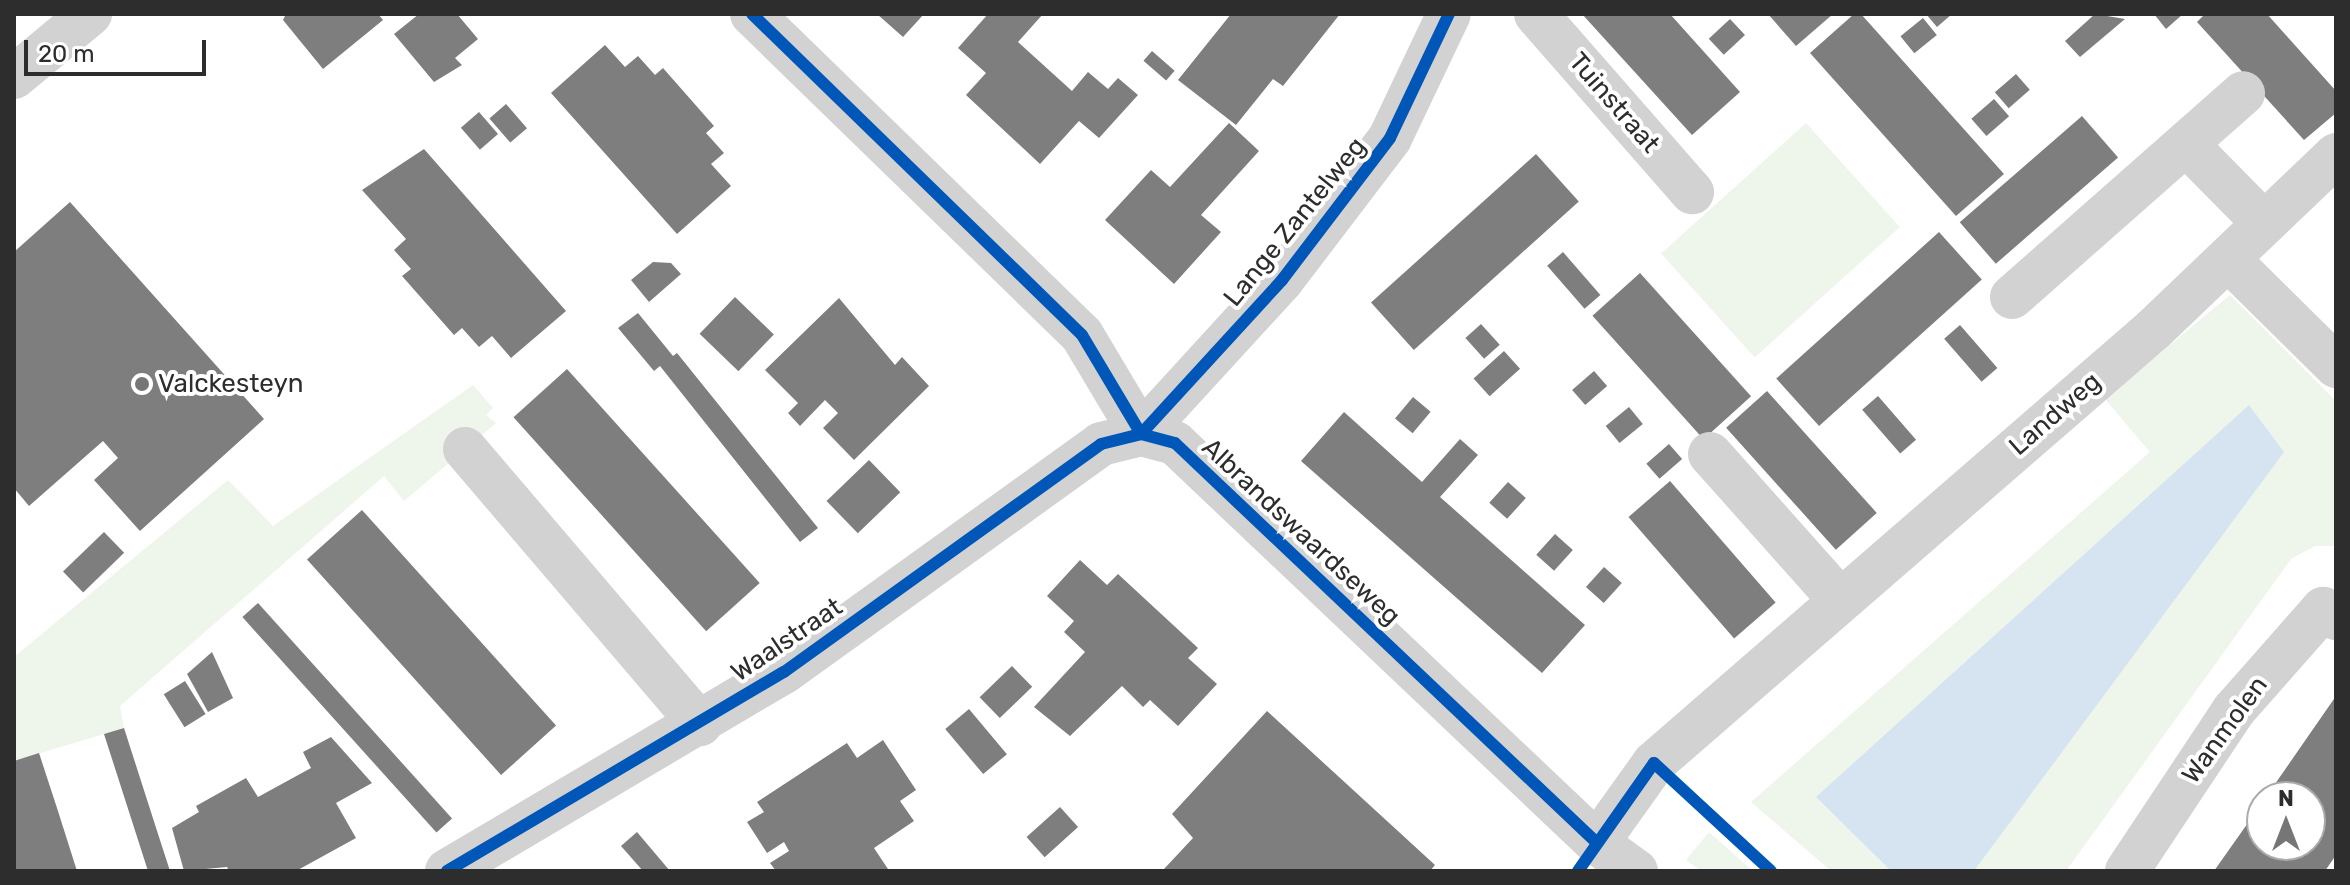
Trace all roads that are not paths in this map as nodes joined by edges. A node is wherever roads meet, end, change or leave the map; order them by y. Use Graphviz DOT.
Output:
graph roads {
  1 [pos="90,14"];
  2 [pos="752,14"];
  3 [pos="1449,14"];
  4 [pos="1536,14"];
  5 [pos="14,77"];
  6 [pos="2243,93"];
  7 [pos="2186,144"];
  8 [pos="2336,155"];
  9 [pos="1692,192"];
  10 [pos="2262,221"];
  11 [pos="2229,260"];
  12 [pos="2012,297"];
  13 [pos="2336,366"];
  14 [pos="1141,434"];
  15 [pos="465,449"];
  16 [pos="1710,454"];
  17 [pos="1840,600"];
  18 [pos="2336,618"];
  19 [pos="700,724"];
  20 [pos="1597,843"];
  21 [pos="447,871"];
  22 [pos="1636,871"];
  23 [pos="2127,871"];
  1 -- 5 [label="street"];
  2 -- 14 [label="street"];
  3 -- 14 [label="street, Lange Zantelweg"];
  4 -- 9 [label="street, Tuinstraat"];
  6 -- 7 [label="street"];
  7 -- 10 [label="street"];
  7 -- 12 [label="street"];
  8 -- 10 [label="street, Landweg"];
  10 -- 11 [label="street, Landweg"];
  11 -- 13 [label="street"];
  11 -- 17 [label="street, Landweg"];
  14 -- 19 [label="street, Waalstraat"];
  14 -- 20 [label="street, Albrandswaardseweg"];
  15 -- 19 [label="street"];
  16 -- 17 [label="street"];
  17 -- 20 [label="street, Landweg"];
  18 -- 23 [label="street, Wanmolen"];
  19 -- 21 [label="street, Waalstraat"];
  20 -- 22 [label="street, Albrandswaardseweg"];
}
